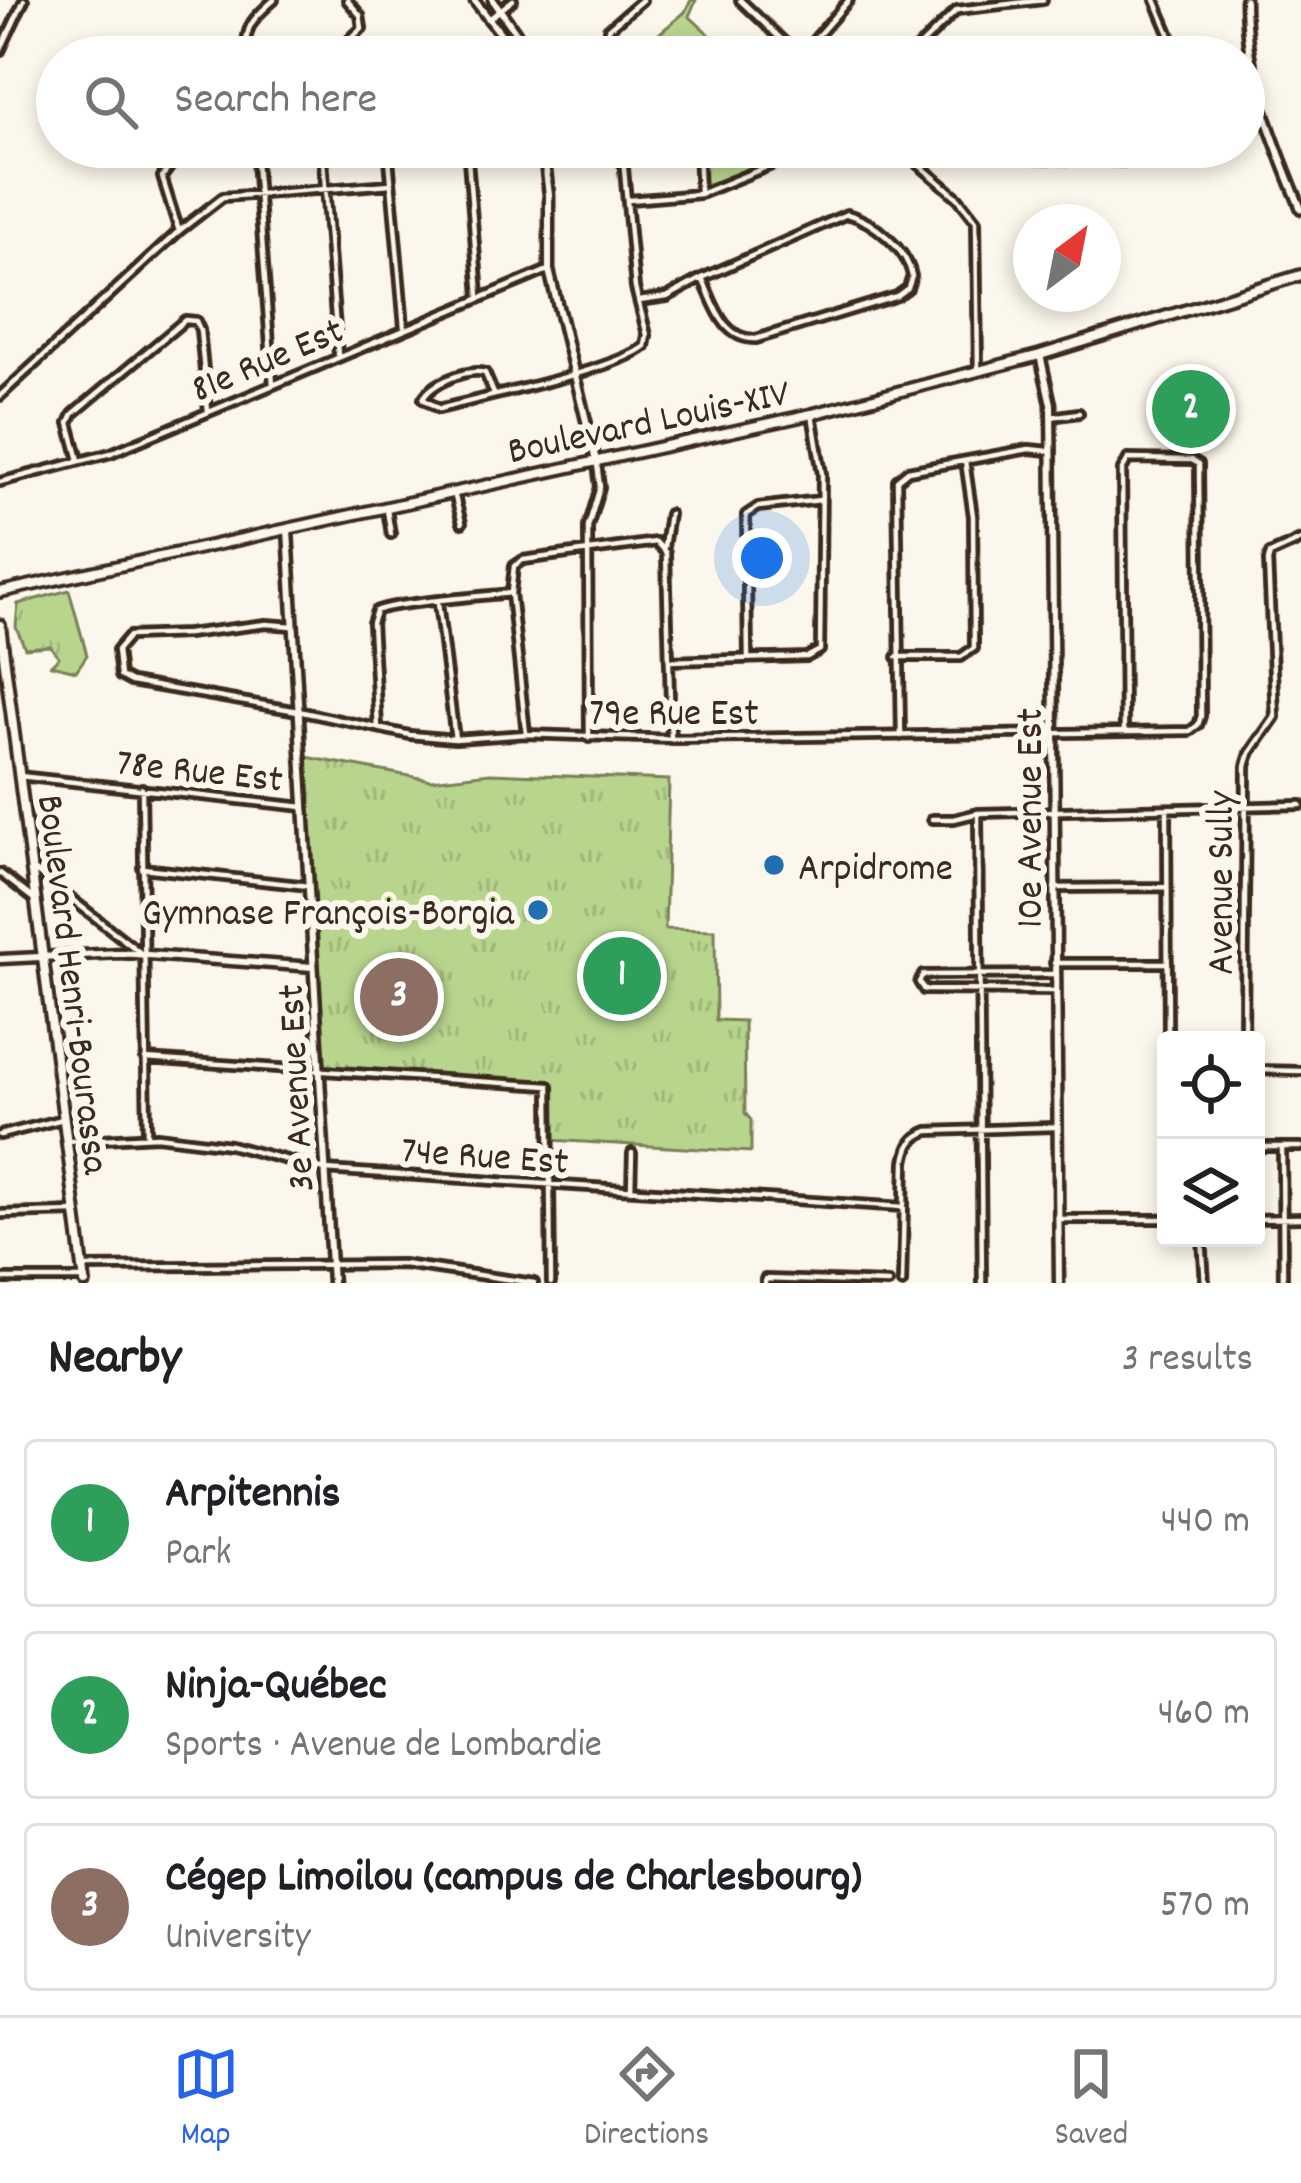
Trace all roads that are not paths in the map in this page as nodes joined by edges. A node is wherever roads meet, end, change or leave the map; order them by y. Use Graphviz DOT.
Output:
graph roads {
  1 [pos="24,0"];
  2 [pos="274,0"];
  3 [pos="347,0"];
  4 [pos="474,0"];
  5 [pos="493,0"];
  6 [pos="513,0"];
  7 [pos="642,0"];
  8 [pos="740,0"];
  9 [pos="848,0"];
  10 [pos="1043,0"];
  11 [pos="1155,0"];
  12 [pos="1245,0"];
  13 [pos="501,10"];
  14 [pos="489,19"];
  15 [pos="244,36"];
  16 [pos="353,36"];
  17 [pos="502,36"];
  18 [pos="519,36"];
  19 [pos="609,36"];
  20 [pos="778,36"];
  21 [pos="818,36"];
  22 [pos="930,36"];
  23 [pos="1170,36"];
  24 [pos="1248,36"];
  25 [pos="0,51"];
  26 [pos="1265,111"];
  27 [pos="169,168"];
  28 [pos="258,168"];
  29 [pos="324,168"];
  30 [pos="390,168"];
  31 [pos="469,168"];
  32 [pos="546,168"];
  33 [pos="624,168"];
  34 [pos="699,168"];
  35 [pos="763,168"];
  36 [pos="922,168"];
  37 [pos="392,184"];
  38 [pos="325,189"];
  39 [pos="261,194"];
  40 [pos="700,194"];
  41 [pos="628,200"];
  42 [pos="1301,209"];
  43 [pos="179,230"];
  44 [pos="549,270"];
  45 [pos="1301,275"];
  46 [pos="702,278"];
  47 [pos="479,296"];
  48 [pos="639,301"];
  49 [pos="404,328"];
  50 [pos="1040,355"];
  51 [pos="338,356"];
  52 [pos="573,372"];
  53 [pos="978,372"];
  54 [pos="273,385"];
  55 [pos="494,394"];
  56 [pos="0,396"];
  57 [pos="208,411"];
  58 [pos="1079,413"];
  59 [pos="812,414"];
  60 [pos="1051,417"];
  61 [pos="1051,451"];
  62 [pos="79,460"];
  63 [pos="965,460"];
  64 [pos="596,461"];
  65 [pos="0,482"];
  66 [pos="454,492"];
  67 [pos="821,500"];
  68 [pos="387,508"];
  69 [pos="669,514"];
  70 [pos="462,523"];
  71 [pos="288,530"];
  72 [pos="391,534"];
  73 [pos="1301,540"];
  74 [pos="664,547"];
  75 [pos="588,550"];
  76 [pos="0,592"];
  77 [pos="511,593"];
  78 [pos="438,603"];
  79 [pos="0,626"];
  80 [pos="293,626"];
  81 [pos="897,657"];
  82 [pos="748,658"];
  83 [pos="669,661"];
  84 [pos="298,710"];
  85 [pos="378,728"];
  86 [pos="1054,731"];
  87 [pos="1124,731"];
  88 [pos="526,734"];
  89 [pos="901,736"];
  90 [pos="589,738"];
  91 [pos="671,738"];
  92 [pos="455,739"];
  93 [pos="19,776"];
  94 [pos="142,788"];
  95 [pos="1301,805"];
  96 [pos="304,807"];
  97 [pos="1245,807"];
  98 [pos="1167,808"];
  99 [pos="978,813"];
  100 [pos="1054,813"];
  101 [pos="932,819"];
  102 [pos="31,867"];
  103 [pos="142,868"];
  104 [pos="0,873"];
  105 [pos="309,886"];
  106 [pos="1167,887"];
  107 [pos="1054,888"];
  108 [pos="35,899"];
  109 [pos="142,954"];
  110 [pos="42,956"];
  111 [pos="0,959"];
  112 [pos="1054,963"];
  113 [pos="1168,963"];
  114 [pos="314,967"];
  115 [pos="978,974"];
  116 [pos="1055,974"];
  117 [pos="978,991"];
  118 [pos="1055,991"];
  119 [pos="1168,1031"];
  120 [pos="1244,1031"];
  121 [pos="145,1058"];
  122 [pos="320,1070"];
  123 [pos="1265,1070"];
  124 [pos="1301,1071"];
  125 [pos="63,1120"];
  126 [pos="1054,1127"];
  127 [pos="978,1130"];
  128 [pos="0,1136"];
  129 [pos="147,1136"];
  130 [pos="66,1141"];
  131 [pos="1265,1147"];
  132 [pos="1282,1147"];
  133 [pos="1301,1147"];
  134 [pos="632,1153"];
  135 [pos="325,1170"];
  136 [pos="552,1184"];
  137 [pos="631,1190"];
  138 [pos="904,1207"];
  139 [pos="76,1212"];
  140 [pos="0,1214"];
  141 [pos="1058,1219"];
  142 [pos="1157,1219"];
  143 [pos="1265,1219"];
  144 [pos="1282,1219"];
  145 [pos="1301,1219"];
  146 [pos="1202,1247"];
  147 [pos="83,1267"];
  148 [pos="331,1267"];
  149 [pos="0,1279"];
  150 [pos="765,1281"];
  151 [pos="85,1282"];
  152 [pos="332,1283"];
  153 [pos="534,1283"];
  154 [pos="551,1283"];
  155 [pos="888,1283"];
  156 [pos="902,1283"];
  157 [pos="982,1283"];
  158 [pos="1059,1283"];
  159 [pos="1204,1283"];
  160 [pos="1283,1283"];
  1 -- 25 [label="street"];
  2 -- 15 [label="street"];
  3 -- 16 [label="street"];
  4 -- 14 [label="street"];
  5 -- 13 [label="street"];
  6 -- 13 [label="street"];
  7 -- 19 [label="street"];
  8 -- 20 [label="street"];
  9 -- 21 [label="street"];
  10 -- 22 [label="street"];
  11 -- 23 [label="street"];
  12 -- 24 [label="street"];
  13 -- 14 [label="street"];
  13 -- 18 [label="street"];
  14 -- 17 [label="street"];
  26 -- 42 [label="street"];
  27 -- 43 [label="street"];
  28 -- 39 [label="street"];
  29 -- 38 [label="street"];
  30 -- 37 [label="street"];
  31 -- 47 [label="street"];
  32 -- 44 [label="street"];
  33 -- 41 [label="street"];
  34 -- 40 [label="street"];
  35 -- 40 [label="street"];
  36 -- 53 [label="street"];
  37 -- 38 [label="street"];
  37 -- 49 [label="street"];
  38 -- 39 [label="street"];
  38 -- 51 [label="street"];
  39 -- 43 [label="street"];
  39 -- 54 [label="street"];
  40 -- 41 [label="street"];
  41 -- 48 [label="street"];
  43 -- 56 [label="street"];
  44 -- 47 [label="street, 81e Rue Est"];
  44 -- 52 [label="street"];
  45 -- 50 [label="main road, Boulevard Louis-XIV"];
  46 -- 46 [label="street"];
  46 -- 48 [label="street"];
  47 -- 49 [label="street, 81e Rue Est"];
  48 -- 52 [label="street"];
  49 -- 51 [label="street, 81e Rue Est"];
  50 -- 53 [label="main road, Boulevard Louis-XIV"];
  50 -- 60 [label="street, 10e Avenue Est"];
  51 -- 54 [label="street, 81e Rue Est"];
  52 -- 55 [label="street"];
  52 -- 64 [label="street"];
  53 -- 59 [label="main road, Boulevard Louis-XIV"];
  54 -- 57 [label="street, 81e Rue Est"];
  55 -- 55 [label="street"];
  57 -- 62 [label="street, 81e Rue Est"];
  57 -- 62 [label="street"];
  58 -- 60 [label="street"];
  59 -- 64 [label="main road, Boulevard Louis-XIV"];
  59 -- 67 [label="street"];
  60 -- 61 [label="street, 10e Avenue Est"];
  61 -- 63 [label="street"];
  61 -- 86 [label="street, 10e Avenue Est"];
  62 -- 65 [label="street, 81e Rue Est"];
  63 -- 81 [label="street"];
  63 -- 81 [label="street"];
  64 -- 66 [label="main road, Boulevard Louis-XIV"];
  64 -- 75 [label="street"];
  66 -- 68 [label="main road, Boulevard Louis-XIV"];
  66 -- 70 [label="street"];
  67 -- 82 [label="street"];
  67 -- 82 [label="street"];
  68 -- 71 [label="main road, Boulevard Louis-XIV"];
  68 -- 72 [label="street"];
  69 -- 74 [label="street"];
  71 -- 76 [label="main road, Boulevard Louis-XIV"];
  71 -- 80 [label="street, 3e Avenue Est"];
  73 -- 97 [label="street, Avenue Sully"];
  74 -- 75 [label="street"];
  74 -- 83 [label="street"];
  75 -- 77 [label="street"];
  75 -- 90 [label="street"];
  77 -- 78 [label="street"];
  77 -- 88 [label="street"];
  78 -- 85 [label="street"];
  78 -- 92 [label="street"];
  79 -- 93 [label="main road, Boulevard Henri-Bourassa"];
  80 -- 84 [label="street, 3e Avenue Est"];
  80 -- 84 [label="street, 79e Rue Est"];
  81 -- 89 [label="street"];
  82 -- 83 [label="street"];
  83 -- 91 [label="street"];
  84 -- 85 [label="street, 79e Rue Est"];
  84 -- 96 [label="street, 3e Avenue Est"];
  85 -- 92 [label="street, 79e Rue Est"];
  86 -- 87 [label="street, 79e Rue Est"];
  86 -- 89 [label="street, 79e Rue Est"];
  86 -- 100 [label="street, 10e Avenue Est"];
  87 -- 87 [label="street, 79e Rue Est"];
  88 -- 90 [label="street, 79e Rue Est"];
  88 -- 92 [label="street, 79e Rue Est"];
  89 -- 91 [label="street, 79e Rue Est"];
  90 -- 91 [label="street, 79e Rue Est"];
  93 -- 94 [label="street, 78e Rue Est"];
  93 -- 102 [label="main road, Boulevard Henri-Bourassa"];
  94 -- 96 [label="street, 78e Rue Est"];
  94 -- 103 [label="street"];
  95 -- 97 [label="street"];
  96 -- 105 [label="street, 3e Avenue Est"];
  97 -- 98 [label="street"];
  97 -- 120 [label="street, Avenue Sully"];
  98 -- 100 [label="street"];
  98 -- 106 [label="street"];
  99 -- 100 [label="street"];
  99 -- 101 [label="street"];
  99 -- 115 [label="street"];
  100 -- 107 [label="street, 10e Avenue Est"];
  102 -- 108 [label="main road, Boulevard Henri-Bourassa"];
  102 -- 109 [label="street"];
  103 -- 105 [label="street"];
  103 -- 109 [label="street"];
  104 -- 108 [label="street"];
  105 -- 114 [label="street, 3e Avenue Est"];
  106 -- 107 [label="street"];
  106 -- 113 [label="street"];
  107 -- 112 [label="street, 10e Avenue Est"];
  108 -- 110 [label="main road, Boulevard Henri-Bourassa"];
  109 -- 110 [label="street"];
  109 -- 114 [label="street"];
  109 -- 121 [label="street"];
  110 -- 111 [label="street"];
  110 -- 125 [label="main road, Boulevard Henri-Bourassa"];
  112 -- 113 [label="street"];
  112 -- 116 [label="street, 10e Avenue Est"];
  113 -- 119 [label="street"];
  114 -- 122 [label="street, 3e Avenue Est"];
  115 -- 116 [label="street"];
  115 -- 117 [label="street"];
  115 -- 117 [label="street"];
  116 -- 118 [label="street, 10e Avenue Est"];
  117 -- 118 [label="street"];
  117 -- 127 [label="street"];
  118 -- 126 [label="street, 10e Avenue Est"];
  121 -- 122 [label="street"];
  121 -- 129 [label="street"];
  122 -- 135 [label="street, 3e Avenue Est"];
  122 -- 136 [label="street"];
  123 -- 124 [label="street"];
  125 -- 128 [label="street"];
  125 -- 130 [label="main road, Boulevard Henri-Bourassa"];
  126 -- 127 [label="street"];
  126 -- 141 [label="street, 10e Avenue Est"];
  127 -- 138 [label="street"];
  127 -- 157 [label="street"];
  129 -- 130 [label="street, 74e Rue Est"];
  129 -- 135 [label="street, 74e Rue Est"];
  130 -- 139 [label="main road, Boulevard Henri-Bourassa"];
  131 -- 132 [label="street"];
  132 -- 133 [label="street"];
  132 -- 144 [label="street"];
  134 -- 137 [label="street"];
  135 -- 136 [label="street, 74e Rue Est"];
  135 -- 148 [label="street, 3e Avenue Est"];
  136 -- 137 [label="street, 74e Rue Est"];
  136 -- 154 [label="street"];
  137 -- 138 [label="street, 74e Rue Est"];
  138 -- 156 [label="street"];
  139 -- 140 [label="street"];
  139 -- 147 [label="main road, Boulevard Henri-Bourassa"];
  141 -- 142 [label="street"];
  141 -- 158 [label="street, 10e Avenue Est"];
  143 -- 144 [label="street"];
  144 -- 145 [label="street"];
  144 -- 160 [label="street"];
  146 -- 159 [label="street"];
  147 -- 148 [label="street"];
  147 -- 151 [label="main road, Boulevard Henri-Bourassa"];
  148 -- 152 [label="street, 3e Avenue Est"];
  148 -- 153 [label="street"];
  149 -- 151 [label="street"];
  150 -- 155 [label="street"];
}
